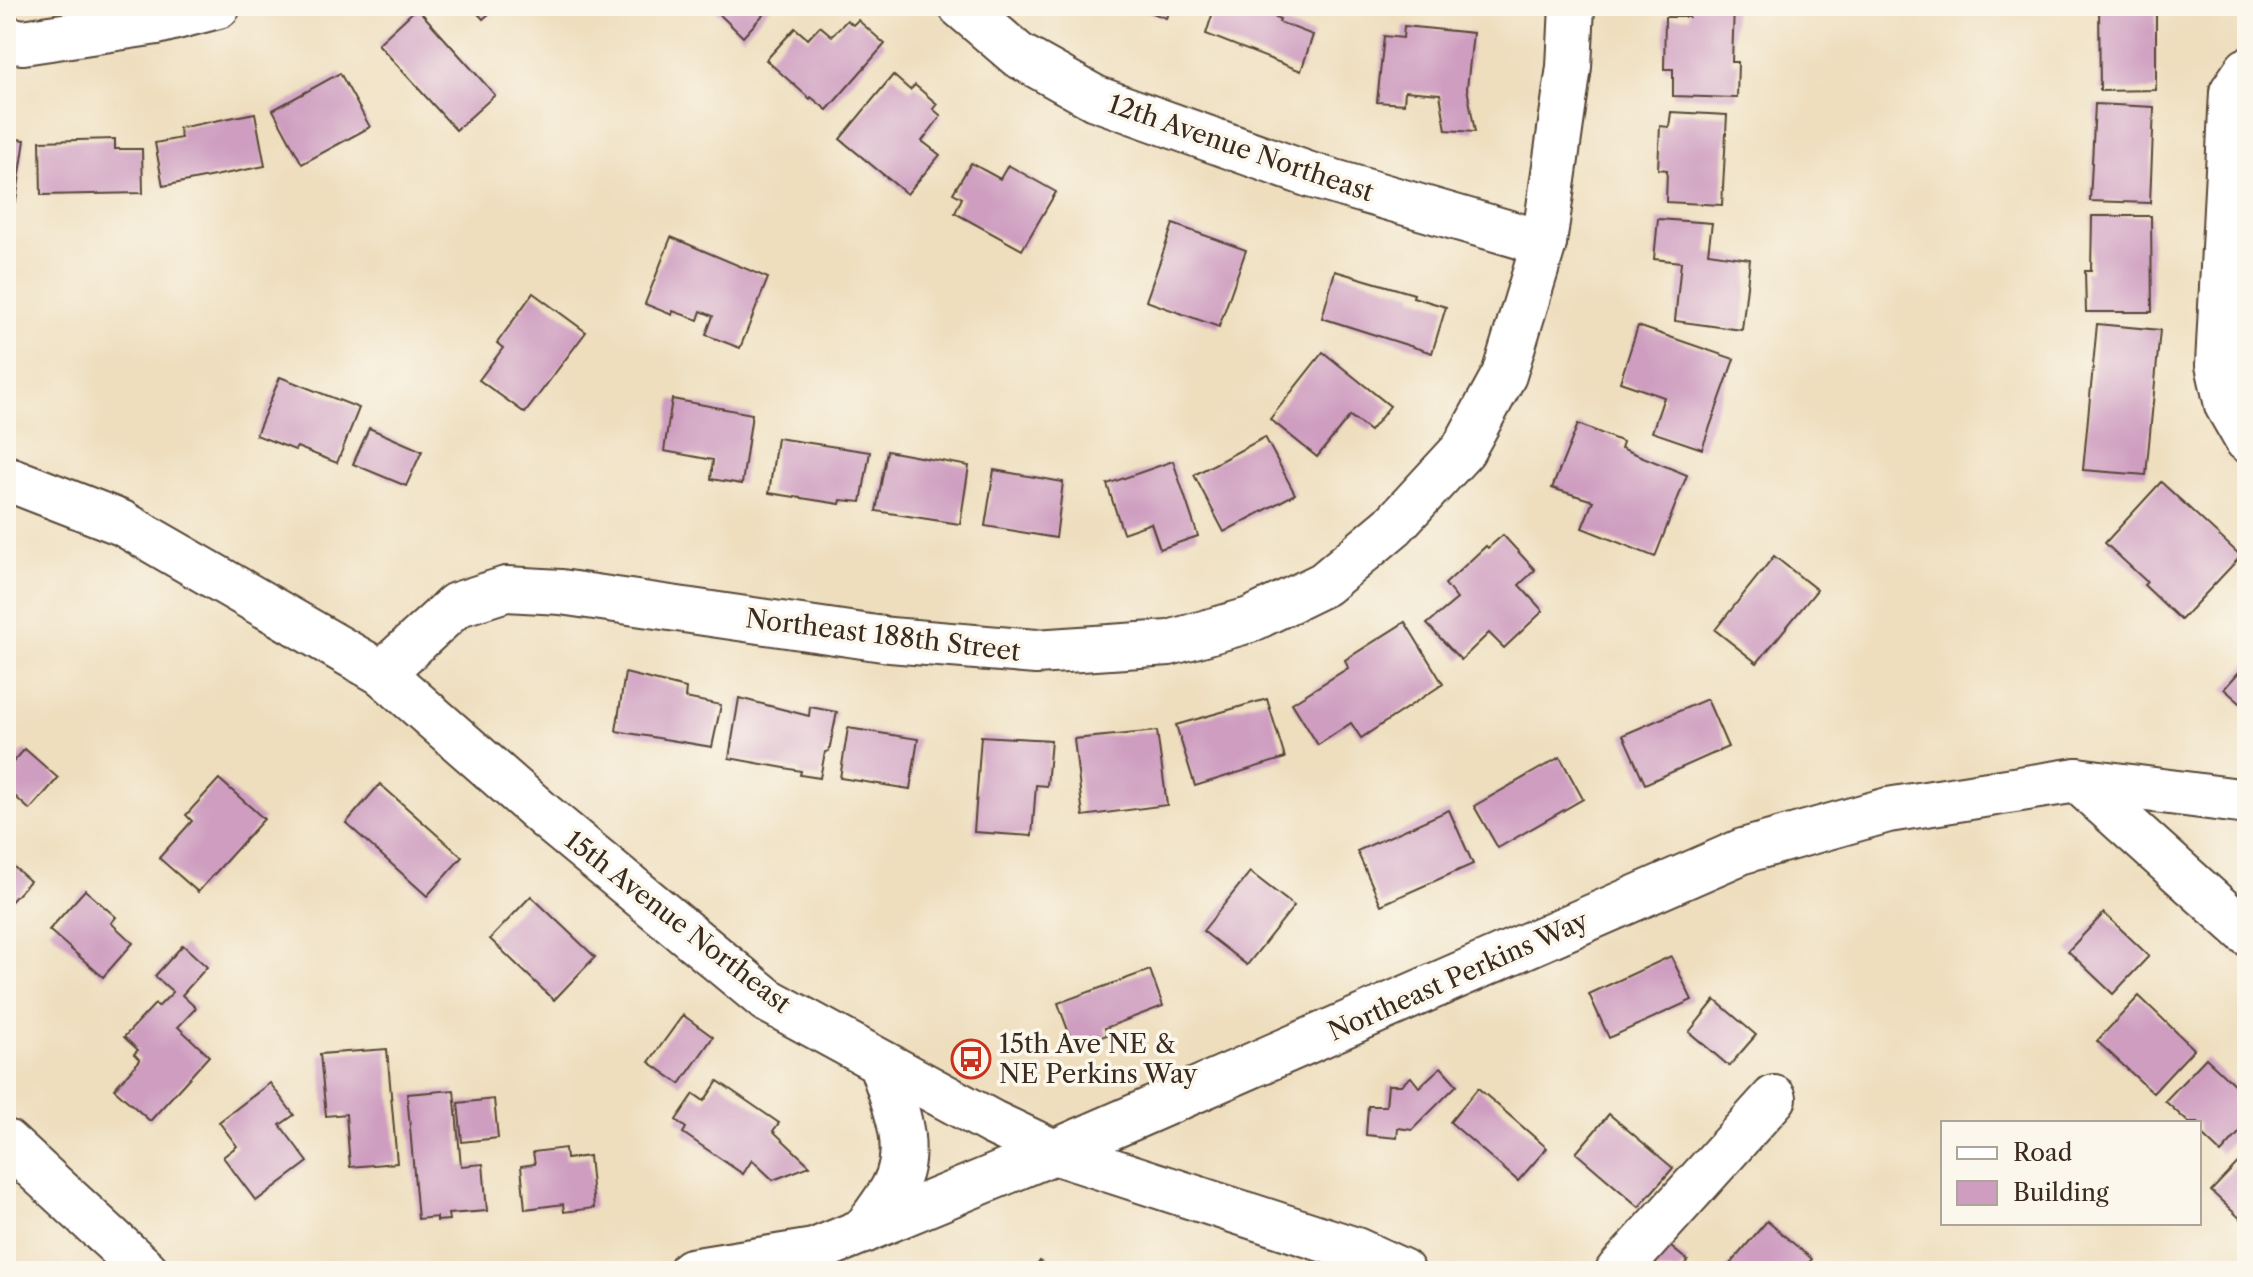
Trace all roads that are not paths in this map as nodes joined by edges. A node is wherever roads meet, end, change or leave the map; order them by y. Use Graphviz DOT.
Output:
graph roads {
  1 [pos="218,6"];
  2 [pos="961,6"];
  3 [pos="1572,6"];
  4 [pos="15,41"];
  5 [pos="2247,70"];
  6 [pos="1544,243"];
  7 [pos="2247,440"];
  8 [pos="6,478"];
  9 [pos="382,673"];
  10 [pos="2077,780"];
  11 [pos="2247,802"];
  12 [pos="2247,933"];
  13 [pos="881,1064"];
  14 [pos="1774,1098"];
  15 [pos="6,1142"];
  16 [pos="1054,1152"];
  17 [pos="864,1231"];
  18 [pos="146,1271"];
  19 [pos="691,1271"];
  20 [pos="1402,1271"];
  21 [pos="1618,1271"];
  1 -- 4 [label="street"];
  2 -- 6 [label="street, 12th Avenue Northeast"];
  3 -- 6 [label="street, Northeast 188th Street"];
  5 -- 7 [label="street"];
  6 -- 9 [label="street, Northeast 188th Street"];
  8 -- 9 [label="street, 15th Avenue Northeast"];
  9 -- 13 [label="street, 15th Avenue Northeast"];
  10 -- 11 [label="street, Northeast Perkins Way"];
  10 -- 12 [label="street"];
  10 -- 16 [label="street, Northeast Perkins Way"];
  13 -- 16 [label="street, 15th Avenue Northeast"];
  13 -- 17 [label="street"];
  14 -- 21 [label="street"];
  15 -- 18 [label="street"];
  16 -- 17 [label="street, Northeast Perkins Way"];
  16 -- 20 [label="street, 15th Avenue Northeast"];
  17 -- 19 [label="street, Northeast Perkins Way"];
}
